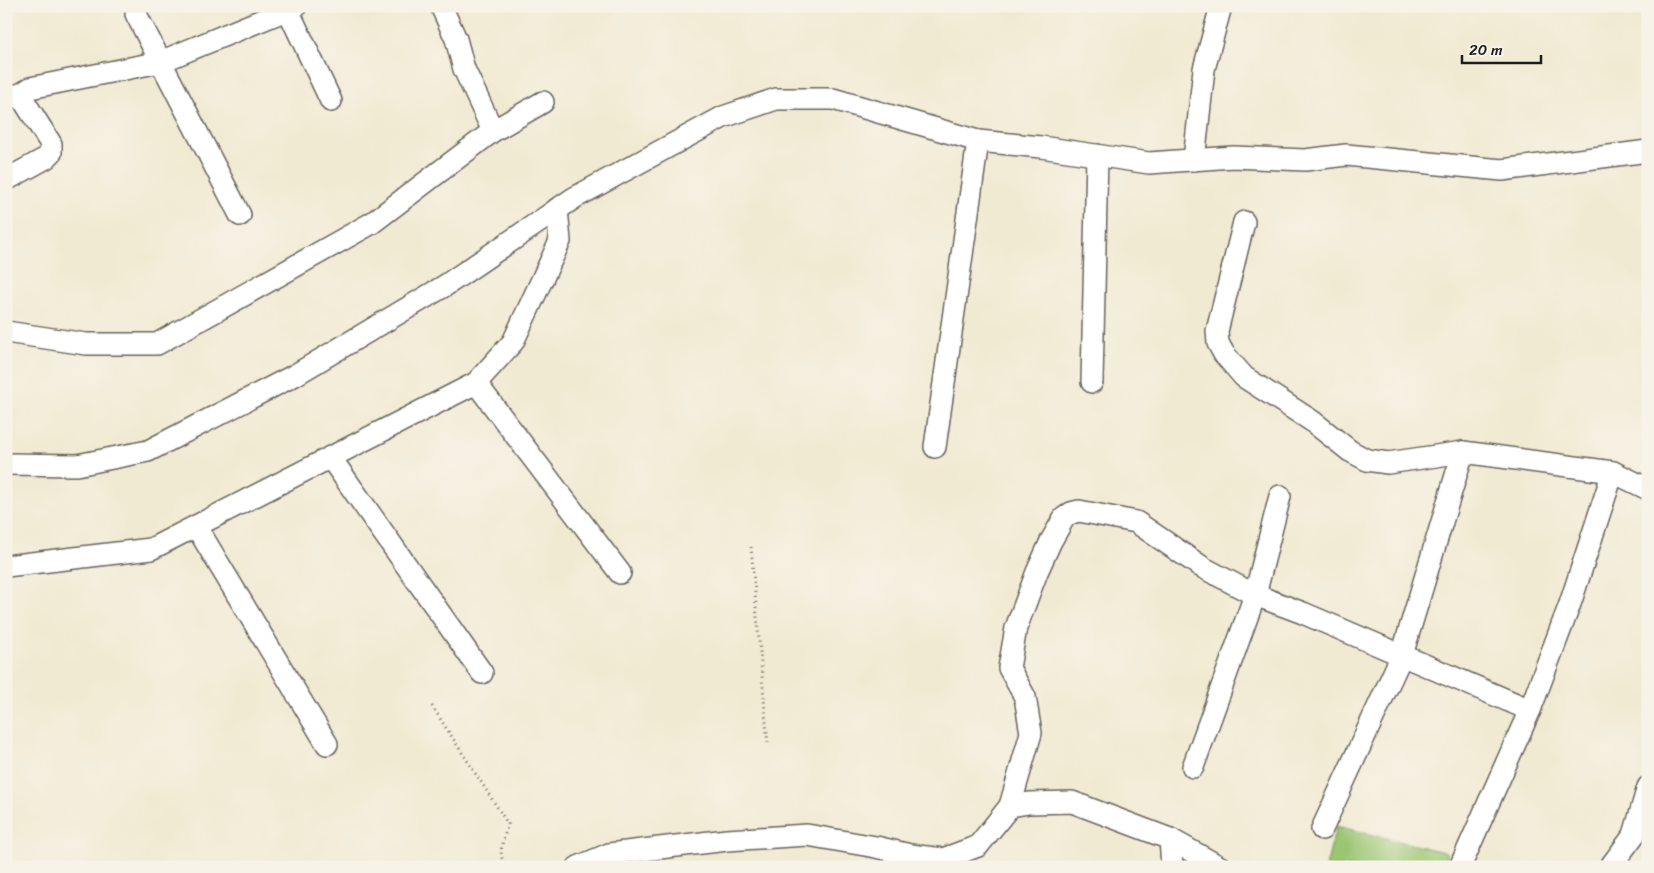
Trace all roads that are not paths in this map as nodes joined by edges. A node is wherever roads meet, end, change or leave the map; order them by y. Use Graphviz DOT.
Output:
graph roads {
  1 [pos="441,6"];
  2 [pos="1221,6"];
  3 [pos="292,8"];
  4 [pos="136,14"];
  5 [pos="160,62"];
  6 [pos="15,96"];
  7 [pos="331,101"];
  8 [pos="542,102"];
  9 [pos="493,131"];
  10 [pos="978,141"];
  11 [pos="1648,151"];
  12 [pos="1097,155"];
  13 [pos="1194,160"];
  14 [pos="6,180"];
  15 [pos="557,209"];
  16 [pos="240,215"];
  17 [pos="1244,222"];
  18 [pos="6,332"];
  19 [pos="1092,382"];
  20 [pos="476,383"];
  21 [pos="935,447"];
  22 [pos="1463,452"];
  23 [pos="330,457"];
  24 [pos="6,464"];
  25 [pos="1613,472"];
  26 [pos="1648,488"];
  27 [pos="1280,496"];
  28 [pos="196,526"];
  29 [pos="6,566"];
  30 [pos="620,573"];
  31 [pos="1255,595"];
  32 [pos="1402,655"];
  33 [pos="482,674"];
  34 [pos="1530,710"];
  35 [pos="327,744"];
  36 [pos="1193,767"];
  37 [pos="1648,787"];
  38 [pos="1010,806"];
  39 [pos="1322,829"];
  40 [pos="1170,839"];
  41 [pos="616,860"];
  42 [pos="578,867"];
  43 [pos="1172,867"];
  44 [pos="1220,867"];
  45 [pos="1460,867"];
  46 [pos="1610,867"];
  1 -- 9 [label="street"];
  2 -- 13 [label="street"];
  3 -- 5 [label="street"];
  3 -- 7 [label="street"];
  4 -- 5 [label="street"];
  5 -- 6 [label="street"];
  5 -- 16 [label="street"];
  6 -- 14 [label="street"];
  8 -- 9 [label="street"];
  9 -- 18 [label="street"];
  10 -- 12 [label="street"];
  10 -- 15 [label="street"];
  10 -- 21 [label="street"];
  11 -- 13 [label="street"];
  12 -- 13 [label="street"];
  12 -- 19 [label="street"];
  15 -- 20 [label="street"];
  15 -- 24 [label="street"];
  17 -- 22 [label="street"];
  20 -- 23 [label="street"];
  20 -- 30 [label="street"];
  22 -- 25 [label="street"];
  22 -- 32 [label="street"];
  23 -- 28 [label="street"];
  23 -- 33 [label="street"];
  25 -- 26 [label="street"];
  25 -- 34 [label="street"];
  27 -- 31 [label="street"];
  28 -- 29 [label="street"];
  28 -- 35 [label="street"];
  31 -- 32 [label="street"];
  31 -- 36 [label="street"];
  31 -- 38 [label="street"];
  32 -- 34 [label="street"];
  32 -- 39 [label="street"];
  34 -- 45 [label="street"];
  37 -- 46 [label="street"];
  38 -- 40 [label="street"];
  38 -- 41 [label="street"];
  40 -- 43 [label="street"];
  40 -- 44 [label="street"];
  41 -- 42 [label="street"];
}
